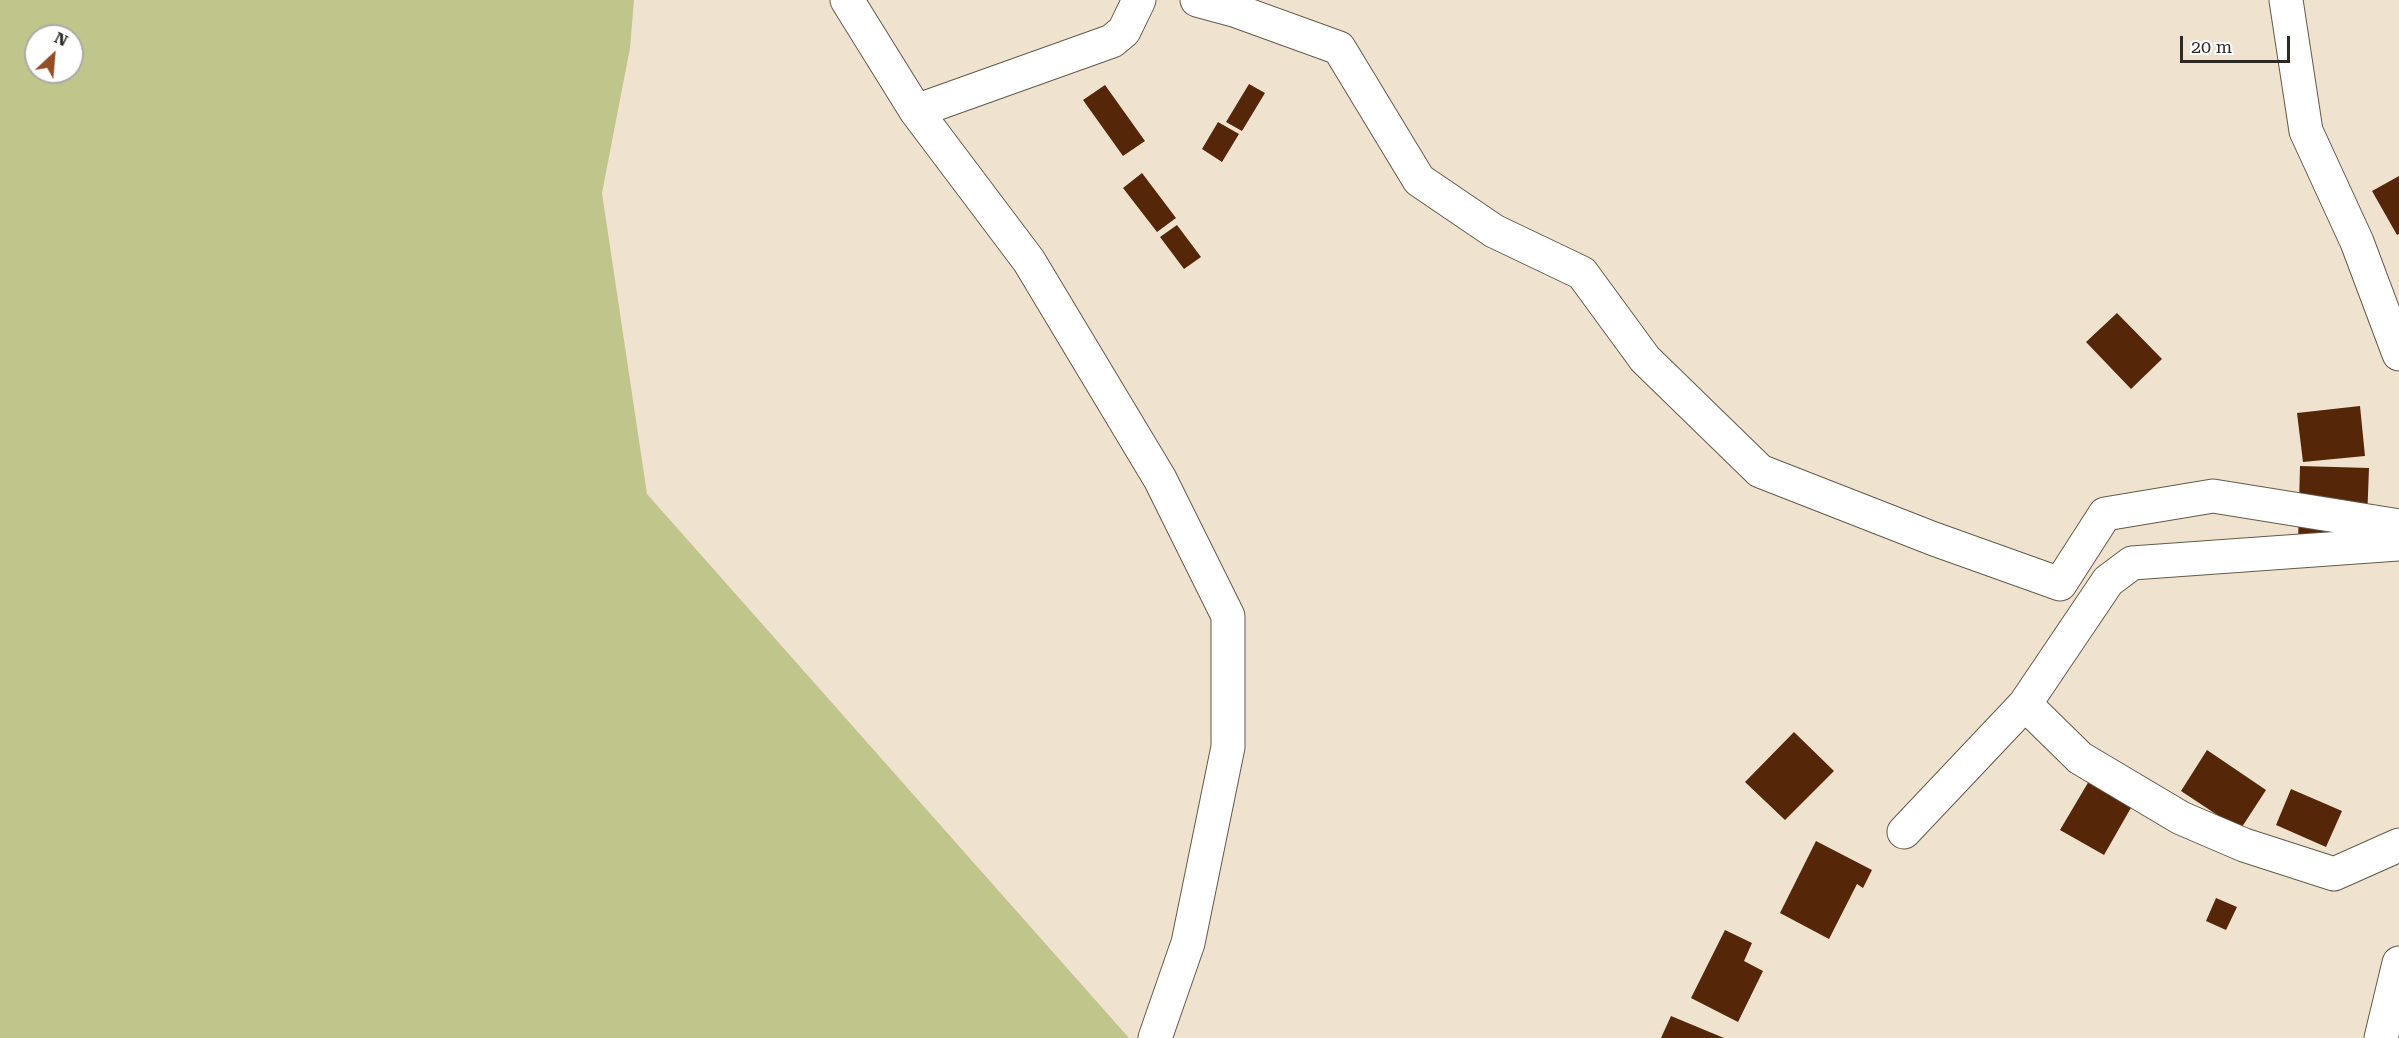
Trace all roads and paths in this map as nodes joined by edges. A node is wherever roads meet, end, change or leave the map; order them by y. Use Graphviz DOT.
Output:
graph roads {
  1 [pos="847,0"];
  2 [pos="1139,0"];
  3 [pos="1197,0"];
  4 [pos="2286,0"];
  5 [pos="916,111"];
  6 [pos="2399,354"];
  7 [pos="2399,526"];
  8 [pos="2399,544"];
  9 [pos="2025,704"];
  10 [pos="1904,832"];
  11 [pos="2399,845"];
  12 [pos="2399,963"];
  13 [pos="1155,1038"];
  14 [pos="2381,1038"];
  1 -- 5 [label="street"];
  2 -- 5 [label="street"];
  3 -- 7 [label="street"];
  4 -- 6 [label="street"];
  5 -- 13 [label="street"];
  8 -- 9 [label="street"];
  9 -- 10 [label="street"];
  9 -- 11 [label="street"];
  12 -- 14 [label="street"];
}
